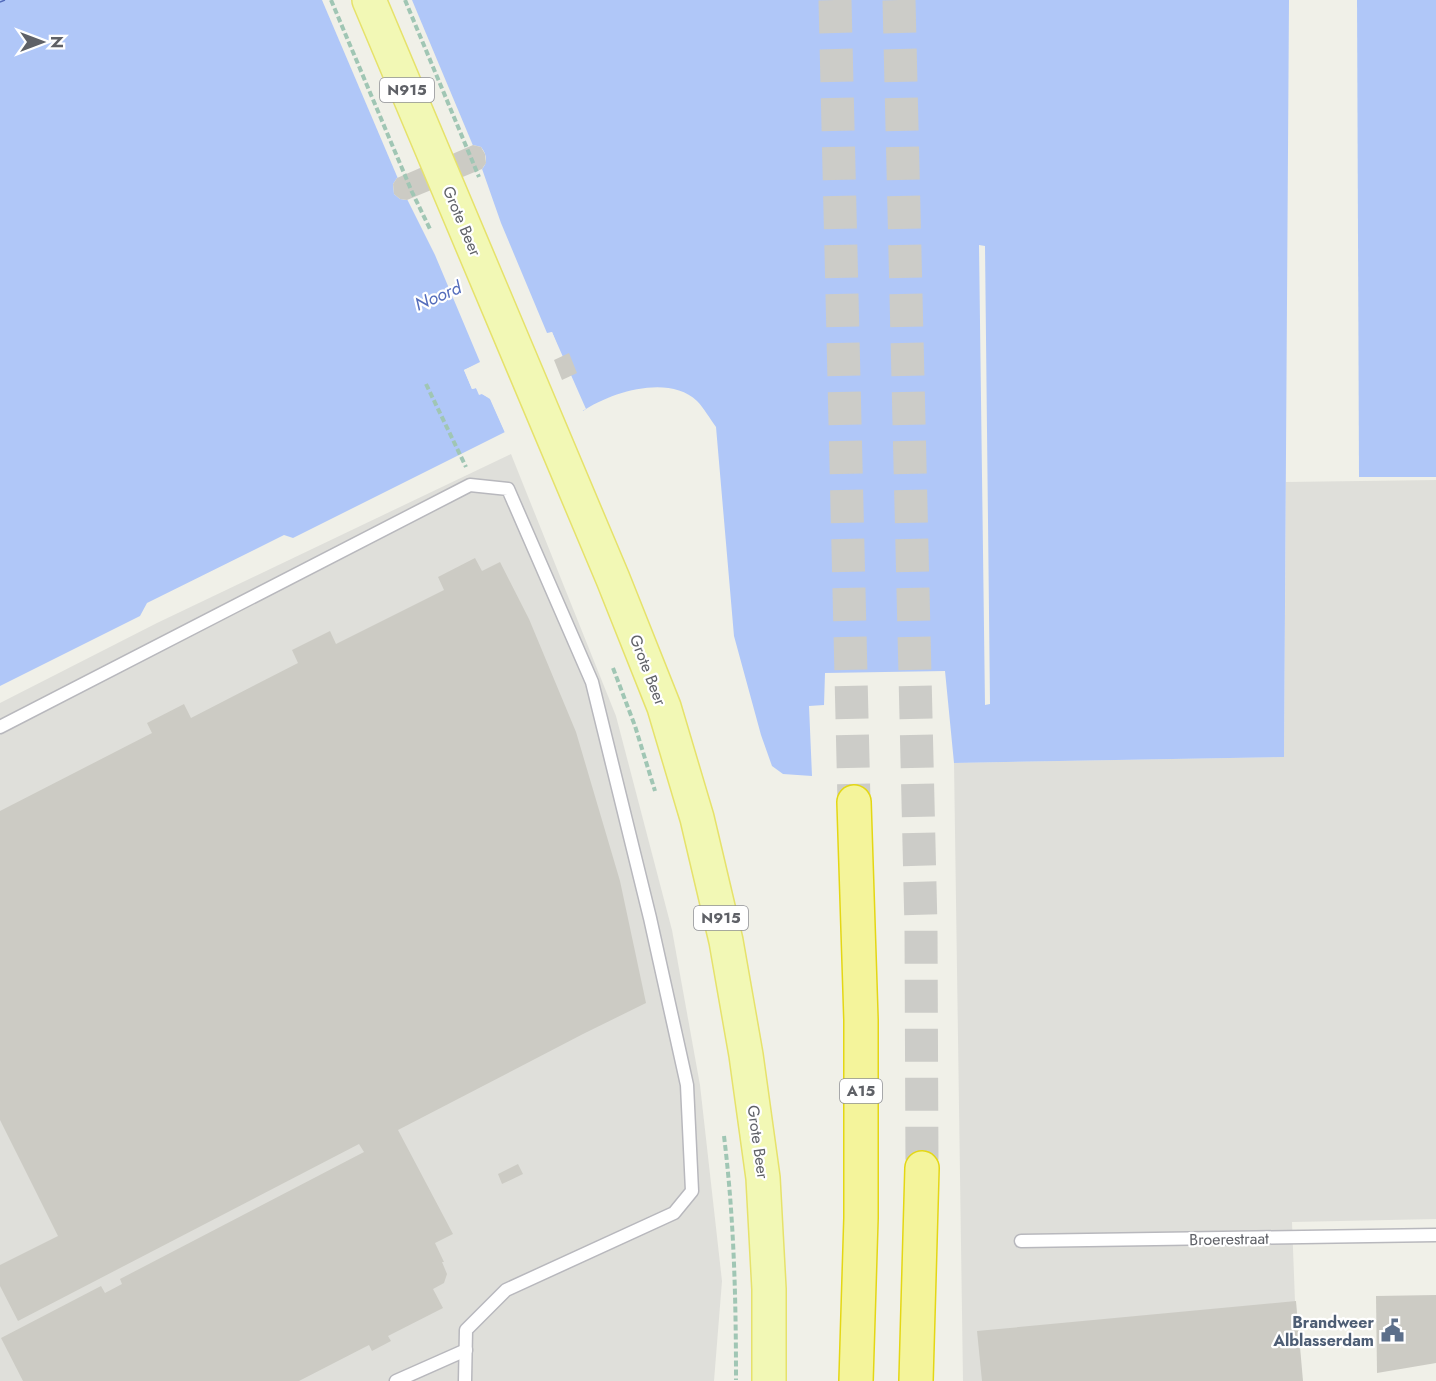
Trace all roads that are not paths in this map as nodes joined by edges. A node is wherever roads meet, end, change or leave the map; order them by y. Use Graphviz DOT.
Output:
graph roads {
  1 [pos="369,0"];
  2 [pos="0,727"];
  3 [pos="854,802"];
  4 [pos="922,1168"];
  5 [pos="1436,1235"];
  6 [pos="1021,1241"];
  7 [pos="466,1350"];
  8 [pos="396,1381"];
  9 [pos="465,1381"];
  10 [pos="769,1381"];
  11 [pos="856,1381"];
  12 [pos="916,1381"];
  1 -- 10 [label="main road, Grote Beer / N915"];
  2 -- 7 [label="lane"];
  3 -- 11 [label="highway, A15"];
  4 -- 12 [label="highway"];
  5 -- 6 [label="lane, Broerestraat"];
  7 -- 8 [label="lane"];
  7 -- 9 [label="lane"];
}
